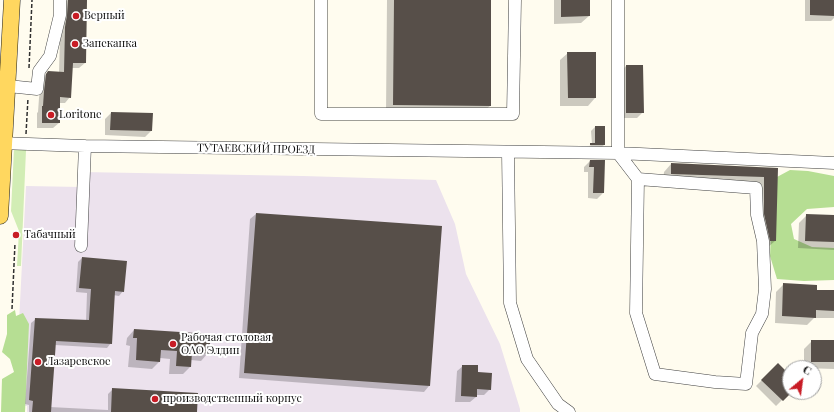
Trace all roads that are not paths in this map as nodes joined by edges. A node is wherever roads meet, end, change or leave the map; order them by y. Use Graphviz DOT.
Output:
graph roads {
  1 [pos="12,0"];
  2 [pos="60,0"];
  3 [pos="321,0"];
  4 [pos="515,0"];
  5 [pos="618,0"];
  6 [pos="8,86"];
  7 [pos="2,143"];
  8 [pos="85,146"];
  9 [pos="508,152"];
  10 [pos="618,153"];
  11 [pos="834,163"];
  12 [pos="638,179"];
  13 [pos="0,216"];
  14 [pos="81,246"];
  15 [pos="569,412"];
  1 -- 6 [label="main road"];
  2 -- 6 [label="street"];
  3 -- 4 [label="street"];
  5 -- 10 [label="street"];
  6 -- 7 [label="main road"];
  7 -- 8 [label="street, ТУТАЕВСКИЙ ПРОЕЗД"];
  7 -- 13 [label="main road"];
  8 -- 9 [label="street, ТУТАЕВСКИЙ ПРОЕЗД"];
  8 -- 14 [label="street"];
  9 -- 10 [label="street, ТУТАЕВСКИЙ ПРОЕЗД"];
  9 -- 15 [label="street"];
  10 -- 11 [label="street, ТУТАЕВСКИЙ ПРОЕЗД"];
  10 -- 12 [label="street"];
  12 -- 12 [label="street"];
}
